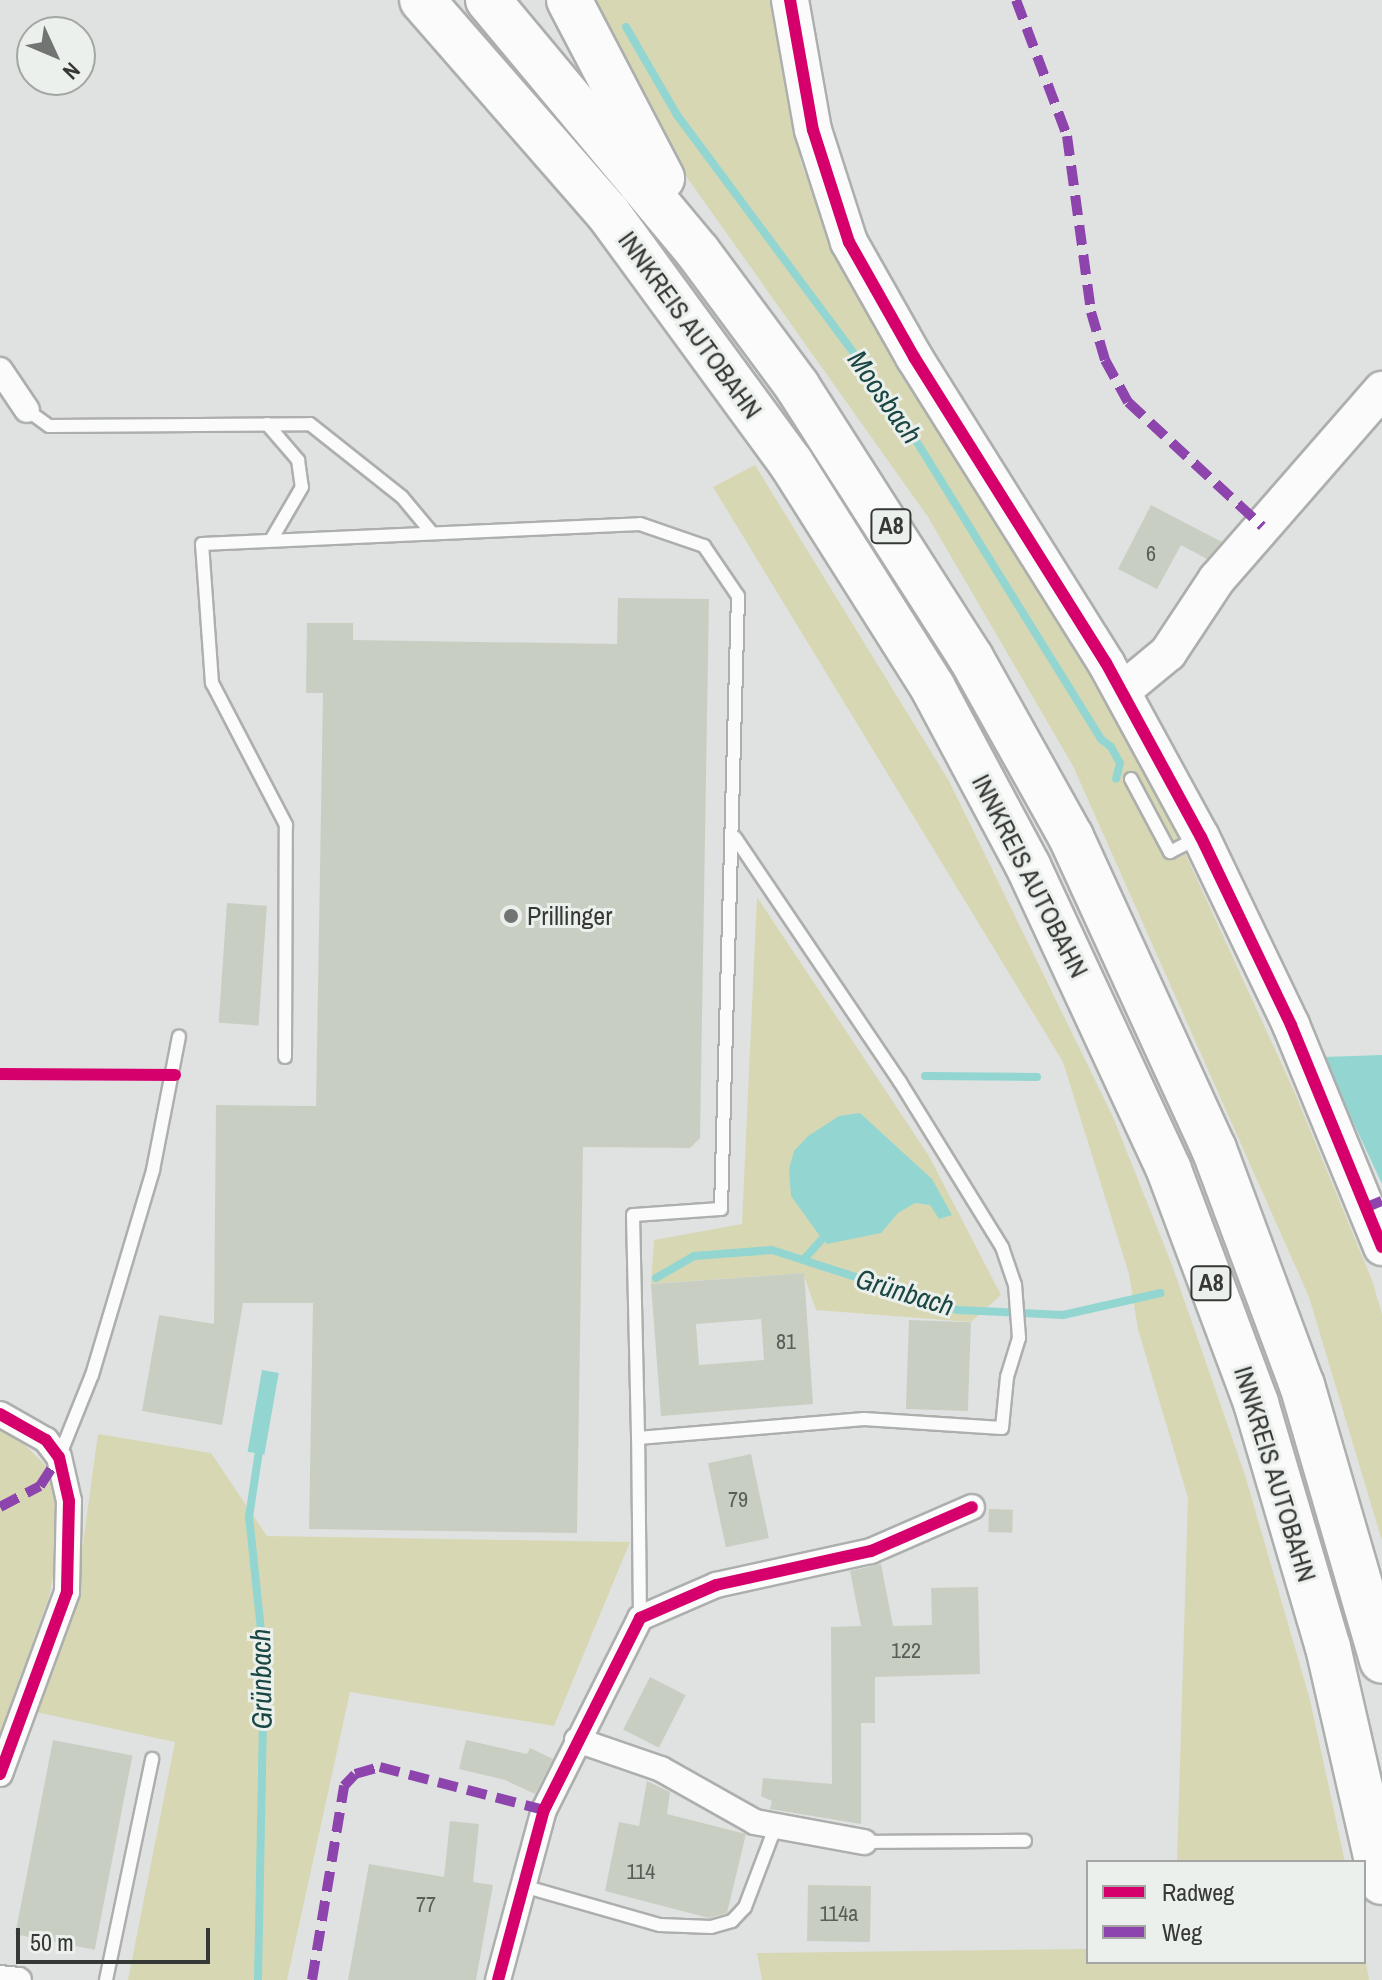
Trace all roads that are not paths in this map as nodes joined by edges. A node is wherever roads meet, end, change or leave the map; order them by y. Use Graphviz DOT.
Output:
graph roads {
  1 [pos="422,0"];
  2 [pos="488,0"];
  3 [pos="569,0"];
  4 [pos="790,0"];
  5 [pos="698,252"];
  6 [pos="0,370"];
  7 [pos="1382,390"];
  8 [pos="27,410"];
  9 [pos="267,424"];
  10 [pos="432,533"];
  11 [pos="271,540"];
  12 [pos="1122,691"];
  13 [pos="1131,779"];
  14 [pos="735,837"];
  15 [pos="1201,837"];
  16 [pos="179,1036"];
  17 [pos="285,1057"];
  18 [pos="1382,1247"];
  19 [pos="0,1414"];
  20 [pos="638,1438"];
  21 [pos="59,1457"];
  22 [pos="972,1507"];
  23 [pos="640,1618"];
  24 [pos="1382,1661"];
  25 [pos="577,1740"];
  26 [pos="152,1759"];
  27 [pos="0,1774"];
  28 [pos="775,1828"];
  29 [pos="1025,1841"];
  30 [pos="864,1842"];
  31 [pos="1382,1882"];
  32 [pos="523,1886"];
  33 [pos="0,1978"];
  34 [pos="19,1980"];
  35 [pos="106,1980"];
  36 [pos="498,1980"];
  1 -- 31 [label="highway, INNKREIS AUTOBAHN / A8"];
  2 -- 5 [label="highway, INNKREIS AUTOBAHN / A8"];
  3 -- 5 [label="highway"];
  4 -- 12 [label="street"];
  5 -- 24 [label="highway, INNKREIS AUTOBAHN / A8"];
  6 -- 8 [label="street"];
  7 -- 12 [label="street"];
  8 -- 9 [label="lane"];
  9 -- 10 [label="lane"];
  9 -- 11 [label="lane"];
  10 -- 11 [label="lane"];
  10 -- 14 [label="lane"];
  11 -- 17 [label="lane"];
  12 -- 15 [label="street"];
  13 -- 15 [label="lane"];
  14 -- 20 [label="lane"];
  14 -- 20 [label="lane"];
  15 -- 18 [label="street"];
  16 -- 21 [label="lane"];
  19 -- 21 [label="street"];
  20 -- 23 [label="lane"];
  21 -- 27 [label="street"];
  22 -- 23 [label="street"];
  23 -- 25 [label="street"];
  25 -- 28 [label="street"];
  25 -- 32 [label="street"];
  26 -- 35 [label="lane"];
  28 -- 30 [label="street"];
  28 -- 32 [label="lane"];
  29 -- 30 [label="lane"];
  32 -- 36 [label="street"];
  33 -- 34 [label="street"];
}
